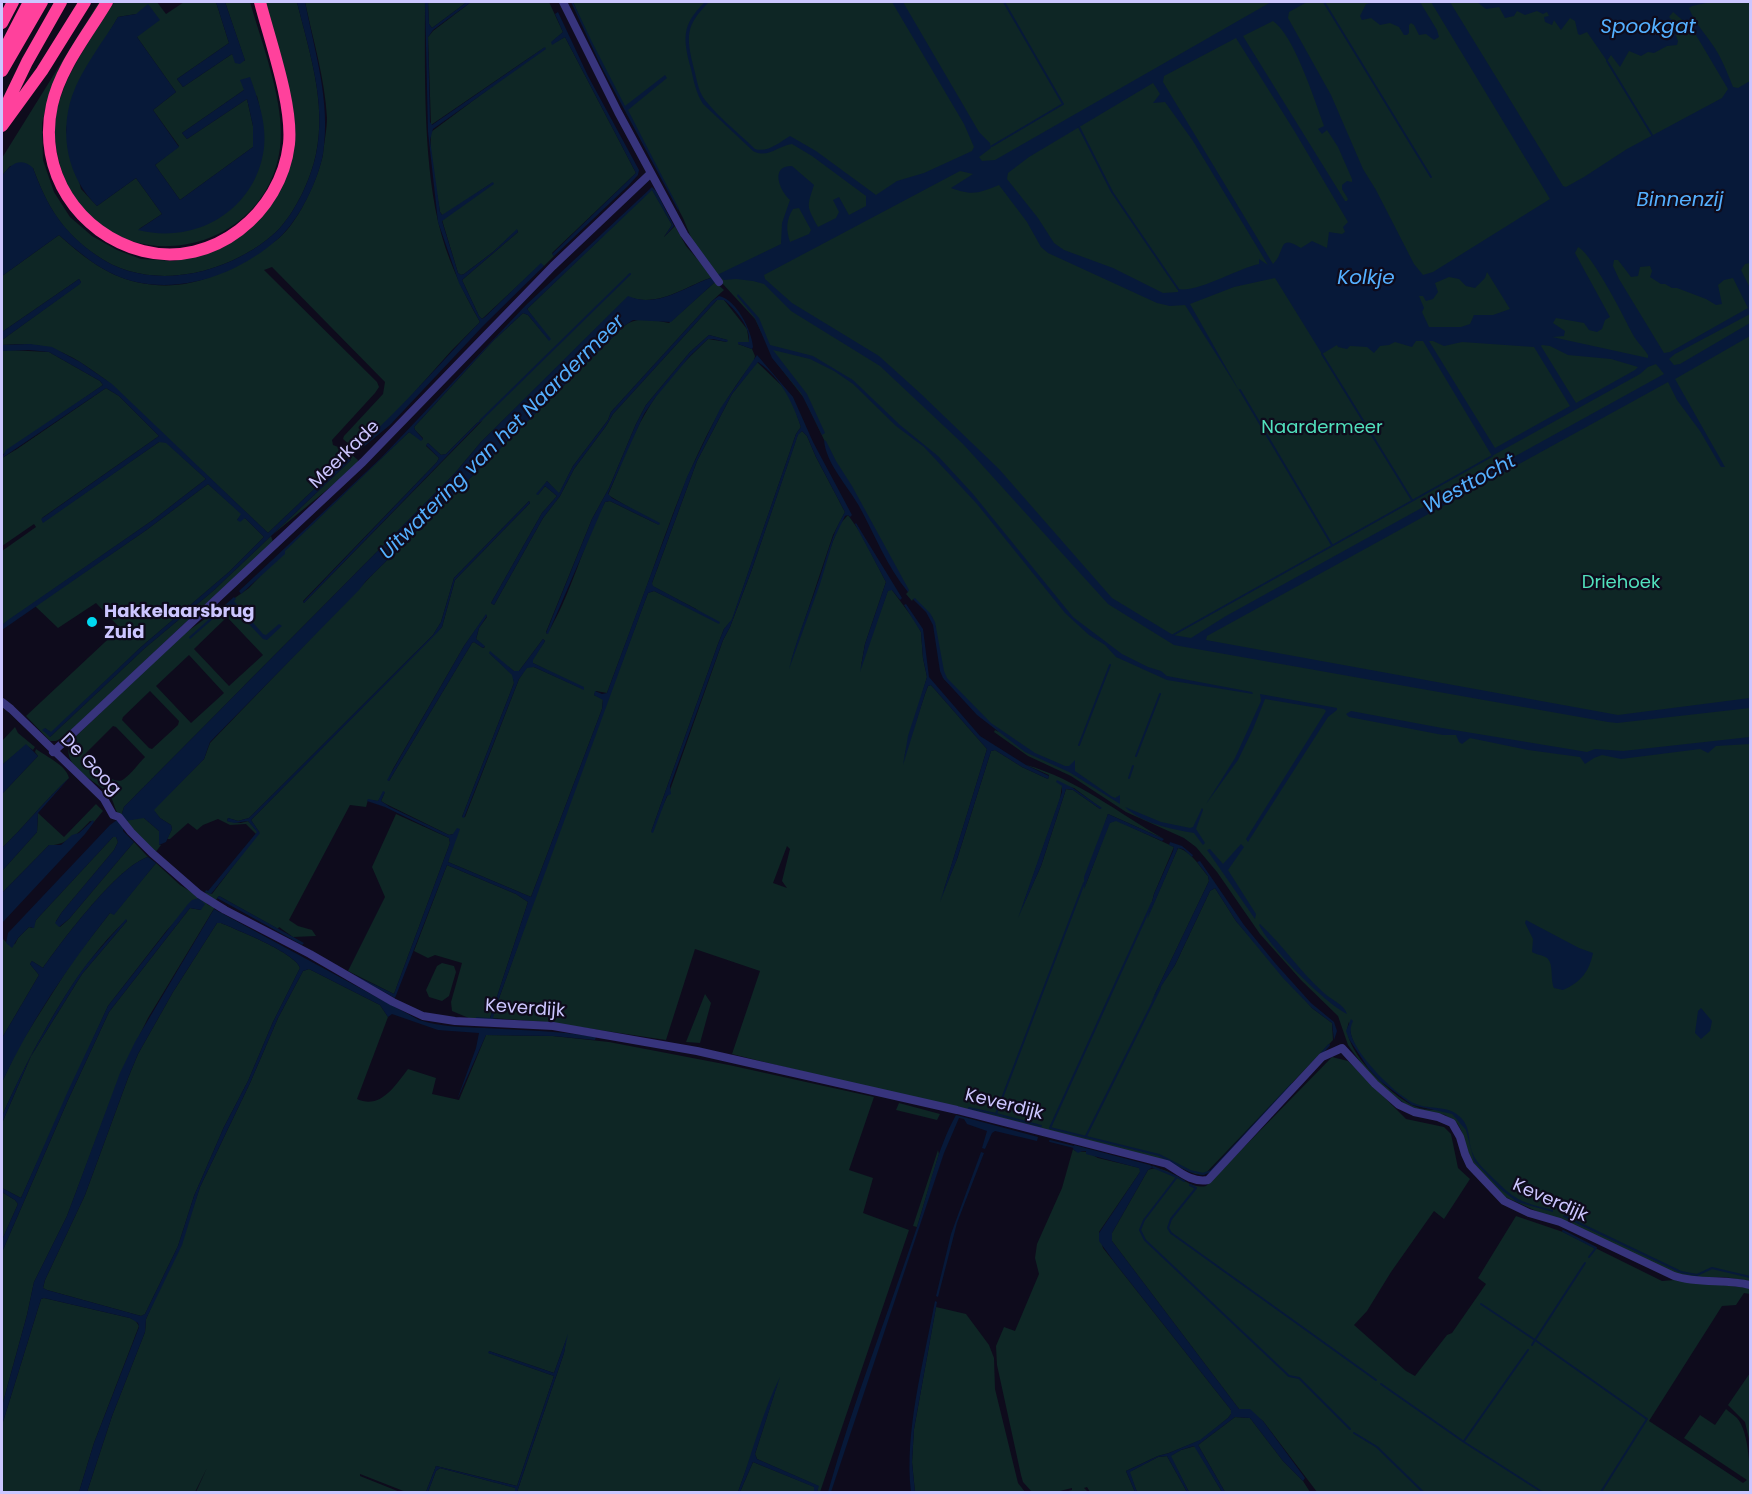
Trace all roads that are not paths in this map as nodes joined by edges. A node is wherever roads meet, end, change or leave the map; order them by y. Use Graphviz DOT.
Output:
graph roads {
  1 [pos="13,2"];
  2 [pos="29,2"];
  3 [pos="42,2"];
  4 [pos="61,2"];
  5 [pos="85,2"];
  6 [pos="107,2"];
  7 [pos="260,2"];
  8 [pos="563,2"];
  9 [pos="2,22"];
  10 [pos="2,54"];
  11 [pos="2,71"];
  12 [pos="2,114"];
  13 [pos="2,126"];
  14 [pos="651,173"];
  15 [pos="716,278"];
  16 [pos="2,702"];
  17 [pos="53,752"];
  18 [pos="152,853"];
  19 [pos="1750,1285"];
  1 -- 9 [label="highway"];
  2 -- 10 [label="highway"];
  3 -- 11 [label="highway"];
  4 -- 12 [label="highway"];
  5 -- 13 [label="highway"];
  6 -- 7 [label="highway"];
  8 -- 14 [label="street"];
  14 -- 15 [label="street"];
  14 -- 17 [label="street, Meerkade"];
  16 -- 17 [label="street, De Goog"];
  17 -- 18 [label="street, De Goog"];
  18 -- 19 [label="street, Keverdijk"];
}
